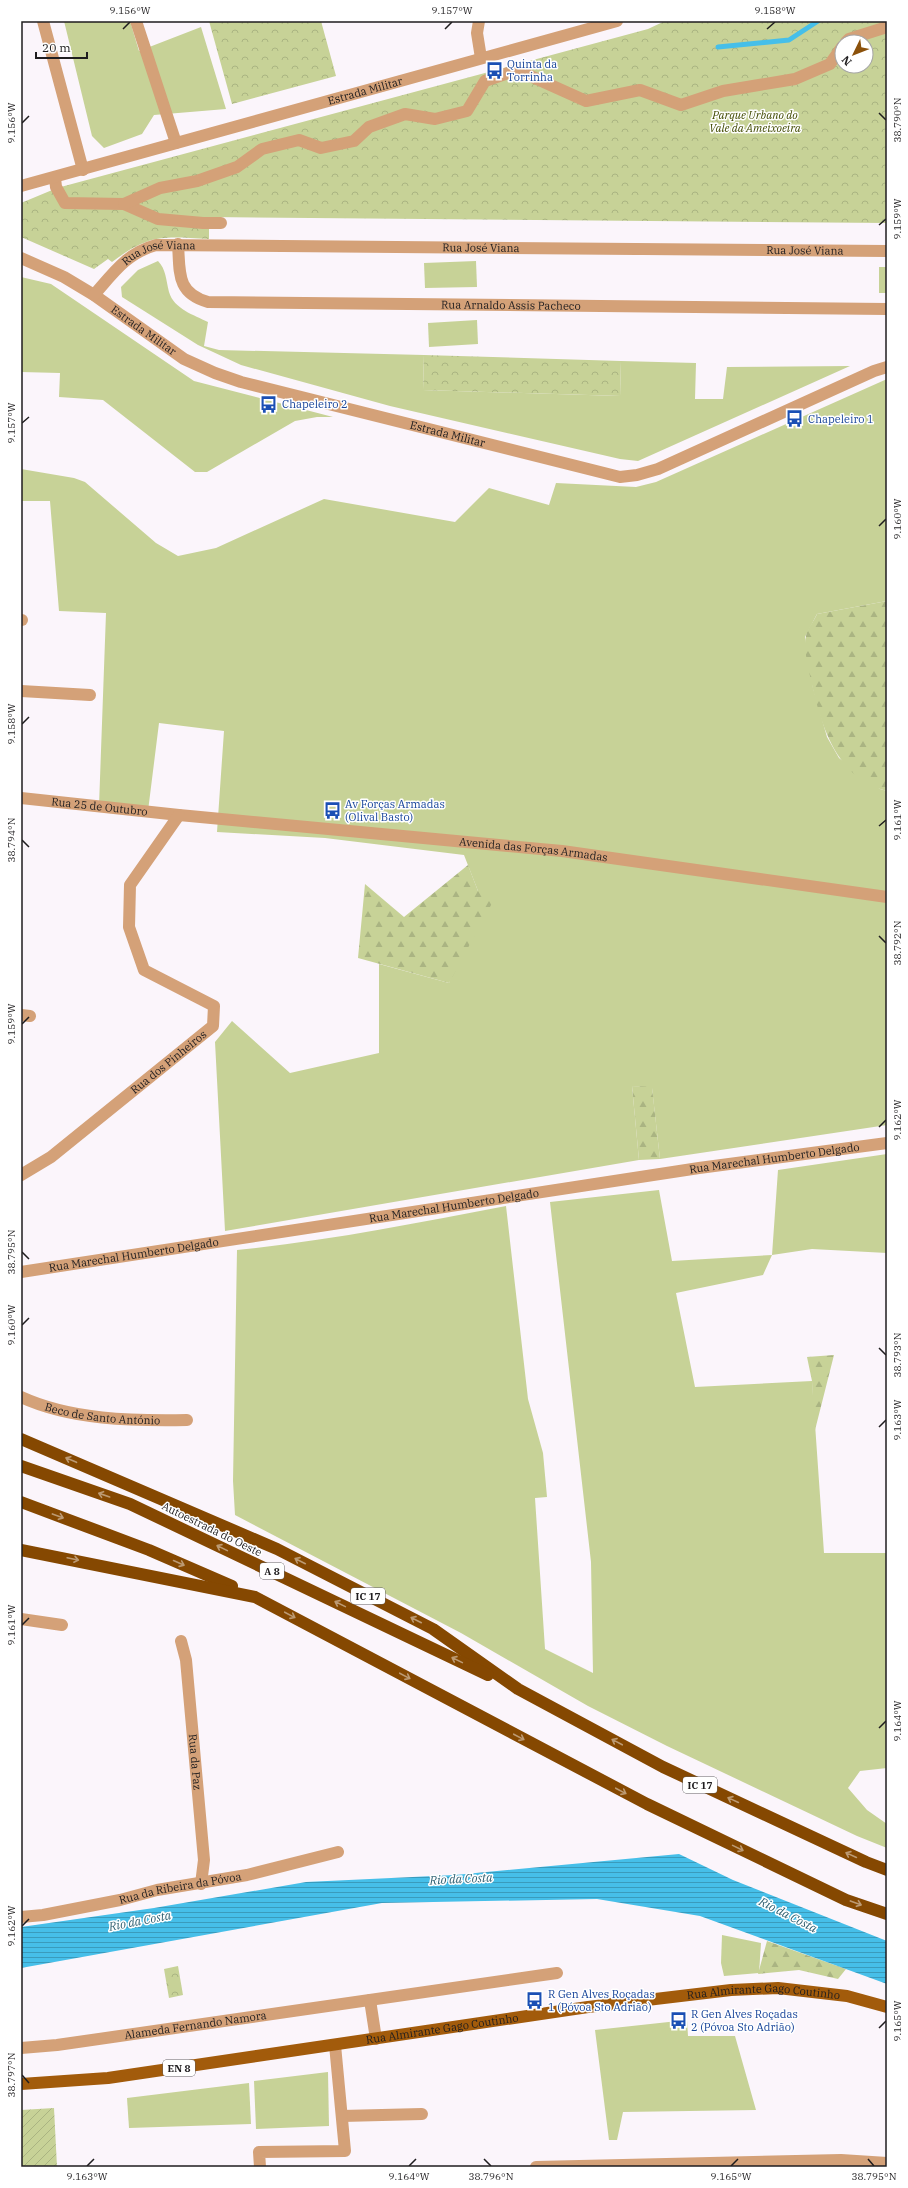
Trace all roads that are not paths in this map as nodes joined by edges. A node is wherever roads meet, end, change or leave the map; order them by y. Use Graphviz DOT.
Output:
graph roads {
  1 [pos="43,21"];
  2 [pos="136,21"];
  3 [pos="479,21"];
  4 [pos="617,21"];
  5 [pos="887,27"];
  6 [pos="865,34"];
  7 [pos="481,58"];
  8 [pos="834,58"];
  9 [pos="176,143"];
  10 [pos="83,170"];
  11 [pos="55,178"];
  12 [pos="21,186"];
  13 [pos="124,204"];
  14 [pos="221,223"];
  15 [pos="178,244"];
  16 [pos="887,251"];
  17 [pos="21,258"];
  18 [pos="94,294"];
  19 [pos="887,309"];
  20 [pos="887,367"];
  21 [pos="21,690"];
  22 [pos="90,695"];
  23 [pos="21,798"];
  24 [pos="179,815"];
  25 [pos="887,897"];
  26 [pos="887,1143"];
  27 [pos="21,1175"];
  28 [pos="21,1272"];
  29 [pos="21,1397"];
  30 [pos="187,1420"];
  31 [pos="21,1439"];
  32 [pos="21,1466"];
  33 [pos="21,1502"];
  34 [pos="21,1550"];
  35 [pos="256,1596"];
  36 [pos="21,1619"];
  37 [pos="62,1625"];
  38 [pos="181,1641"];
  39 [pos="518,1689"];
  40 [pos="338,1852"];
  41 [pos="887,1870"];
  42 [pos="201,1884"];
  43 [pos="887,1914"];
  44 [pos="21,1917"];
  45 [pos="557,1973"];
  46 [pos="370,2000"];
  47 [pos="887,2007"];
  48 [pos="376,2038"];
  49 [pos="336,2045"];
  50 [pos="21,2048"];
  51 [pos="21,2084"];
  52 [pos="422,2114"];
  53 [pos="342,2116"];
  54 [pos="887,2163"];
  55 [pos="260,2167"];
  56 [pos="536,2167"];
  1 -- 10 [label="street"];
  2 -- 9 [label="street"];
  3 -- 7 [label="street"];
  4 -- 7 [label="street, Estrada Militar"];
  5 -- 6 [label="street"];
  7 -- 9 [label="street, Estrada Militar"];
  8 -- 13 [label="street"];
  9 -- 10 [label="street, Estrada Militar"];
  10 -- 11 [label="street, Estrada Militar"];
  11 -- 12 [label="street, Estrada Militar"];
  11 -- 13 [label="street"];
  13 -- 14 [label="street"];
  15 -- 16 [label="street, Rua José Viana"];
  15 -- 18 [label="street, Rua José Viana"];
  15 -- 19 [label="street, Rua Arnaldo Assis Pacheco"];
  17 -- 18 [label="street, Estrada Militar"];
  18 -- 20 [label="street, Estrada Militar"];
  21 -- 22 [label="street"];
  23 -- 24 [label="street, Rua 25 de Outubro"];
  24 -- 25 [label="street, Avenida das Forças Armadas"];
  24 -- 27 [label="street, Rua dos Pinheiros"];
  26 -- 28 [label="street, Rua Marechal Humberto Delgado"];
  29 -- 30 [label="street, Beco de Santo António"];
  39 -- 31 [label="highway, IC 17, one-way"];
  39 -- 32 [label="highway, Autoestrada do Oeste / A 8, one-way"];
  33 -- 35 [label="highway, one-way"];
  34 -- 35 [label="highway, one-way"];
  35 -- 43 [label="highway, one-way"];
  36 -- 37 [label="street"];
  38 -- 42 [label="street, Rua da Paz"];
  41 -- 39 [label="highway, IC 17, one-way"];
  40 -- 42 [label="street, Rua da Ribeira da Póvoa"];
  42 -- 44 [label="street, Rua da Ribeira da Póvoa"];
  45 -- 46 [label="street, Alameda Fernando Namora"];
  46 -- 48 [label="street"];
  46 -- 50 [label="street, Alameda Fernando Namora"];
  47 -- 48 [label="main road, Rua Almirante Gago Coutinho / EN 8"];
  48 -- 49 [label="main road, Rua Almirante Gago Coutinho / EN 8"];
  49 -- 51 [label="main road, Rua Almirante Gago Coutinho / EN 8"];
  49 -- 53 [label="street"];
  52 -- 53 [label="street"];
  53 -- 55 [label="street"];
  54 -- 56 [label="street"];
}
